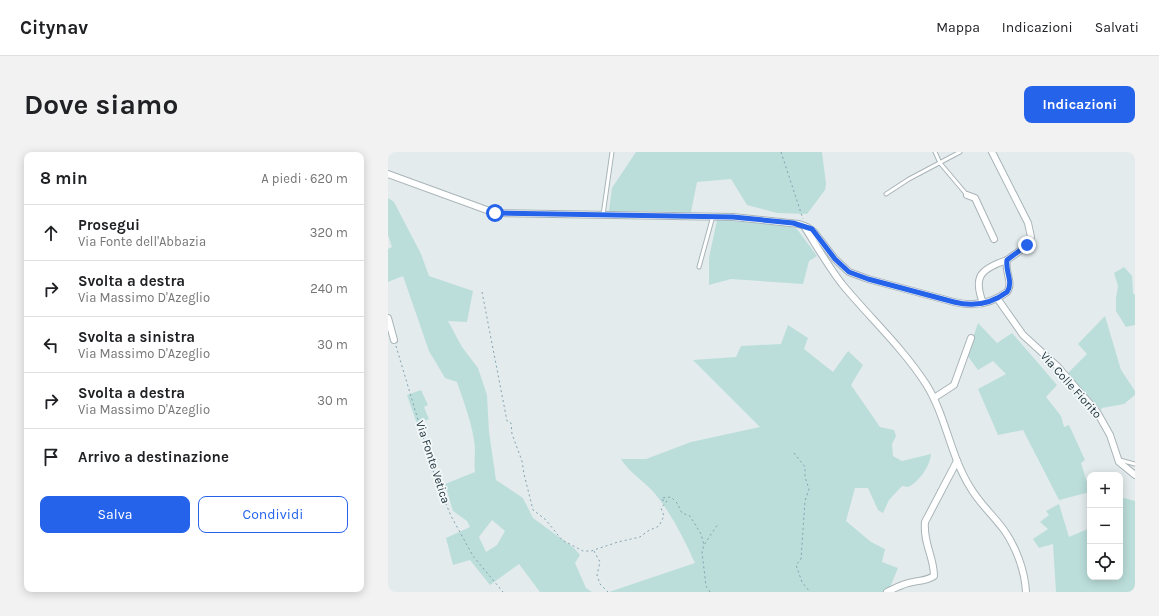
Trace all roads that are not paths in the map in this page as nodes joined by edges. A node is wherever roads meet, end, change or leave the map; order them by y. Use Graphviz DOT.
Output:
graph roads {
  1 [pos="612,152"];
  2 [pos="935,152"];
  3 [pos="960,152"];
  4 [pos="992,152"];
  5 [pos="940,163"];
  6 [pos="388,174"];
  7 [pos="886,194"];
  8 [pos="967,195"];
  9 [pos="603,215"];
  10 [pos="713,216"];
  11 [pos="804,226"];
  12 [pos="994,239"];
  13 [pos="1007,260"];
  14 [pos="700,267"];
  15 [pos="997,298"];
  16 [pos="983,303"];
  17 [pos="388,318"];
  18 [pos="971,338"];
  19 [pos="394,340"];
  20 [pos="934,398"];
  21 [pos="1118,460"];
  22 [pos="957,461"];
  23 [pos="1135,464"];
  24 [pos="1135,476"];
  25 [pos="887,592"];
  26 [pos="1026,592"];
  1 -- 9 [label="lane"];
  2 -- 5 [label="lane"];
  3 -- 5 [label="lane"];
  4 -- 13 [label="street"];
  5 -- 7 [label="lane"];
  5 -- 8 [label="lane"];
  6 -- 9 [label="street"];
  8 -- 12 [label="street"];
  9 -- 10 [label="street"];
  10 -- 11 [label="street"];
  10 -- 14 [label="lane"];
  11 -- 16 [label="street"];
  11 -- 20 [label="street"];
  13 -- 15 [label="street"];
  13 -- 16 [label="street"];
  15 -- 16 [label="street"];
  15 -- 21 [label="street, Via Colle Fiorito"];
  17 -- 19 [label="street"];
  18 -- 20 [label="street"];
  20 -- 22 [label="street"];
  21 -- 23 [label="lane"];
  21 -- 24 [label="street, Via Colle Fiorito"];
  22 -- 25 [label="street"];
  22 -- 26 [label="street"];
}
